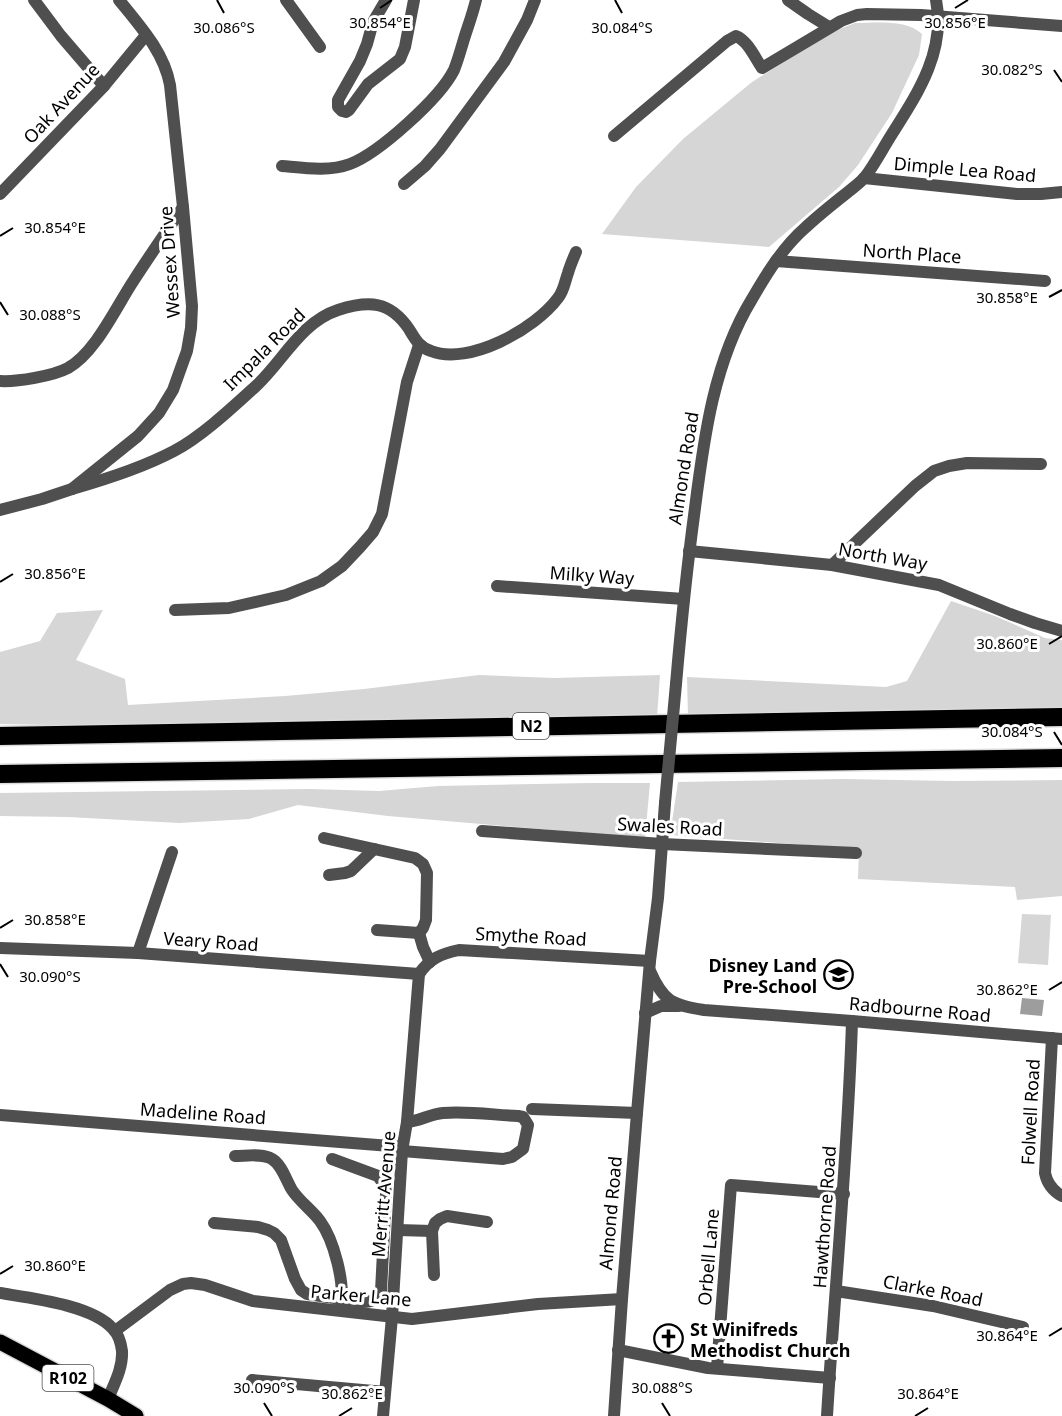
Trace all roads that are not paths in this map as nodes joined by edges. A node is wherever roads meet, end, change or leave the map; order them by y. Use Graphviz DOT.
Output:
graph roads {
  1 [pos="34,0"];
  2 [pos="119,0"];
  3 [pos="286,0"];
  4 [pos="386,0"];
  5 [pos="414,0"];
  6 [pos="476,0"];
  7 [pos="535,0"];
  8 [pos="788,0"];
  9 [pos="936,0"];
  10 [pos="939,16"];
  11 [pos="1062,26"];
  12 [pos="829,27"];
  13 [pos="146,35"];
  14 [pos="320,46"];
  15 [pos="104,86"];
  16 [pos="614,136"];
  17 [pos="282,166"];
  18 [pos="864,178"];
  19 [pos="404,184"];
  20 [pos="1062,192"];
  21 [pos="0,194"];
  22 [pos="183,207"];
  23 [pos="576,252"];
  24 [pos="776,261"];
  25 [pos="1045,281"];
  26 [pos="419,345"];
  27 [pos="0,381"];
  28 [pos="1041,464"];
  29 [pos="72,489"];
  30 [pos="0,510"];
  31 [pos="689,551"];
  32 [pos="832,565"];
  33 [pos="497,586"];
  34 [pos="684,599"];
  35 [pos="175,610"];
  36 [pos="1062,631"];
  37 [pos="1062,717"];
  38 [pos="0,736"];
  39 [pos="1062,758"];
  40 [pos="0,774"];
  41 [pos="482,831"];
  42 [pos="324,838"];
  43 [pos="662,844"];
  44 [pos="374,849"];
  45 [pos="172,852"];
  46 [pos="856,853"];
  47 [pos="329,875"];
  48 [pos="377,930"];
  49 [pos="419,933"];
  50 [pos="0,948"];
  51 [pos="138,953"];
  52 [pos="430,962"];
  53 [pos="650,966"];
  54 [pos="419,974"];
  55 [pos="681,1006"];
  56 [pos="645,1013"];
  57 [pos="852,1021"];
  58 [pos="1057,1038"];
  59 [pos="532,1109"];
  60 [pos="637,1113"];
  61 [pos="0,1114"];
  62 [pos="407,1122"];
  63 [pos="403,1149"];
  64 [pos="235,1155"];
  65 [pos="332,1159"];
  66 [pos="844,1194"];
  67 [pos="1062,1196"];
  68 [pos="488,1221"];
  69 [pos="214,1223"];
  70 [pos="398,1230"];
  71 [pos="432,1231"];
  72 [pos="434,1275"];
  73 [pos="836,1291"];
  74 [pos="0,1293"];
  75 [pos="343,1298"];
  76 [pos="621,1299"];
  77 [pos="340,1311"];
  78 [pos="392,1317"];
  79 [pos="1023,1327"];
  80 [pos="115,1331"];
  81 [pos="0,1342"];
  82 [pos="618,1350"];
  83 [pos="717,1368"];
  84 [pos="830,1378"];
  85 [pos="252,1380"];
  86 [pos="385,1392"];
  87 [pos="108,1399"];
  88 [pos="136,1416"];
  89 [pos="384,1416"];
  90 [pos="614,1416"];
  91 [pos="827,1416"];
  1 -- 15 [label="street"];
  2 -- 13 [label="street, Wessex Drive"];
  3 -- 14 [label="street"];
  4 -- 5 [label="street"];
  6 -- 17 [label="street"];
  7 -- 19 [label="street"];
  8 -- 12 [label="street"];
  9 -- 10 [label="street, Almond Road"];
  10 -- 11 [label="street"];
  10 -- 12 [label="street"];
  10 -- 18 [label="street, Almond Road"];
  12 -- 16 [label="street"];
  13 -- 15 [label="street, Oak Avenue"];
  13 -- 22 [label="street, Wessex Drive"];
  15 -- 21 [label="street, Oak Avenue"];
  18 -- 20 [label="street, Dimple Lea Road"];
  18 -- 24 [label="street, Almond Road"];
  22 -- 27 [label="street"];
  22 -- 29 [label="street, Wessex Drive"];
  23 -- 26 [label="street"];
  24 -- 25 [label="street, North Place"];
  24 -- 31 [label="street, Almond Road"];
  26 -- 29 [label="street, Impala Road"];
  26 -- 35 [label="street"];
  28 -- 32 [label="street"];
  29 -- 30 [label="street, Wessex Drive"];
  31 -- 32 [label="street, North Way"];
  31 -- 34 [label="street, Almond Road"];
  32 -- 36 [label="street, North Way"];
  33 -- 34 [label="street, Milky Way"];
  34 -- 43 [label="street, Almond Road, bridge"];
  37 -- 38 [label="highway, N2"];
  39 -- 40 [label="highway, N2"];
  41 -- 43 [label="street, Swales Road"];
  42 -- 44 [label="street"];
  43 -- 46 [label="street, Swales Road"];
  43 -- 53 [label="street, Almond Road"];
  44 -- 47 [label="street"];
  44 -- 49 [label="street"];
  45 -- 51 [label="street"];
  48 -- 49 [label="street"];
  49 -- 52 [label="street"];
  50 -- 51 [label="street, Veary Road"];
  51 -- 54 [label="street, Veary Road"];
  52 -- 53 [label="street, Smythe Road"];
  52 -- 54 [label="street, Smythe Road"];
  53 -- 55 [label="street"];
  53 -- 56 [label="street, Almond Road"];
  54 -- 62 [label="street, Merritt Avenue"];
  55 -- 56 [label="street"];
  55 -- 57 [label="street, Radbourne Road"];
  56 -- 60 [label="street, Almond Road"];
  57 -- 58 [label="street, Radbourne Road"];
  57 -- 66 [label="street, Hawthorne Road"];
  58 -- 67 [label="street, Folwell Road"];
  59 -- 60 [label="street"];
  60 -- 76 [label="street, Almond Road"];
  61 -- 63 [label="street, Madeline Road"];
  62 -- 63 [label="street, Merritt Avenue"];
  62 -- 63 [label="street, Madeline Road"];
  63 -- 70 [label="street, Merritt Avenue"];
  64 -- 75 [label="street"];
  65 -- 75 [label="street"];
  66 -- 73 [label="street, Hawthorne Road"];
  66 -- 83 [label="street, Orbell Lane"];
  68 -- 71 [label="street"];
  69 -- 75 [label="street"];
  70 -- 71 [label="street"];
  70 -- 78 [label="street, Merritt Avenue"];
  71 -- 72 [label="street"];
  73 -- 79 [label="street, Clarke Road"];
  73 -- 84 [label="street, Hawthorne Road"];
  74 -- 80 [label="street"];
  75 -- 77 [label="street"];
  76 -- 78 [label="street, Parker Lane"];
  76 -- 82 [label="street, Almond Road"];
  77 -- 78 [label="street, Parker Lane"];
  77 -- 80 [label="street, Parker Lane"];
  78 -- 86 [label="street, Merritt Avenue"];
  80 -- 87 [label="street"];
  81 -- 87 [label="main road, R102"];
  82 -- 83 [label="street"];
  82 -- 90 [label="street, Almond Road"];
  83 -- 84 [label="street"];
  84 -- 91 [label="street, Hawthorne Road"];
  85 -- 86 [label="street"];
  86 -- 89 [label="street, Merritt Avenue"];
  87 -- 88 [label="main road, R102"];
}
